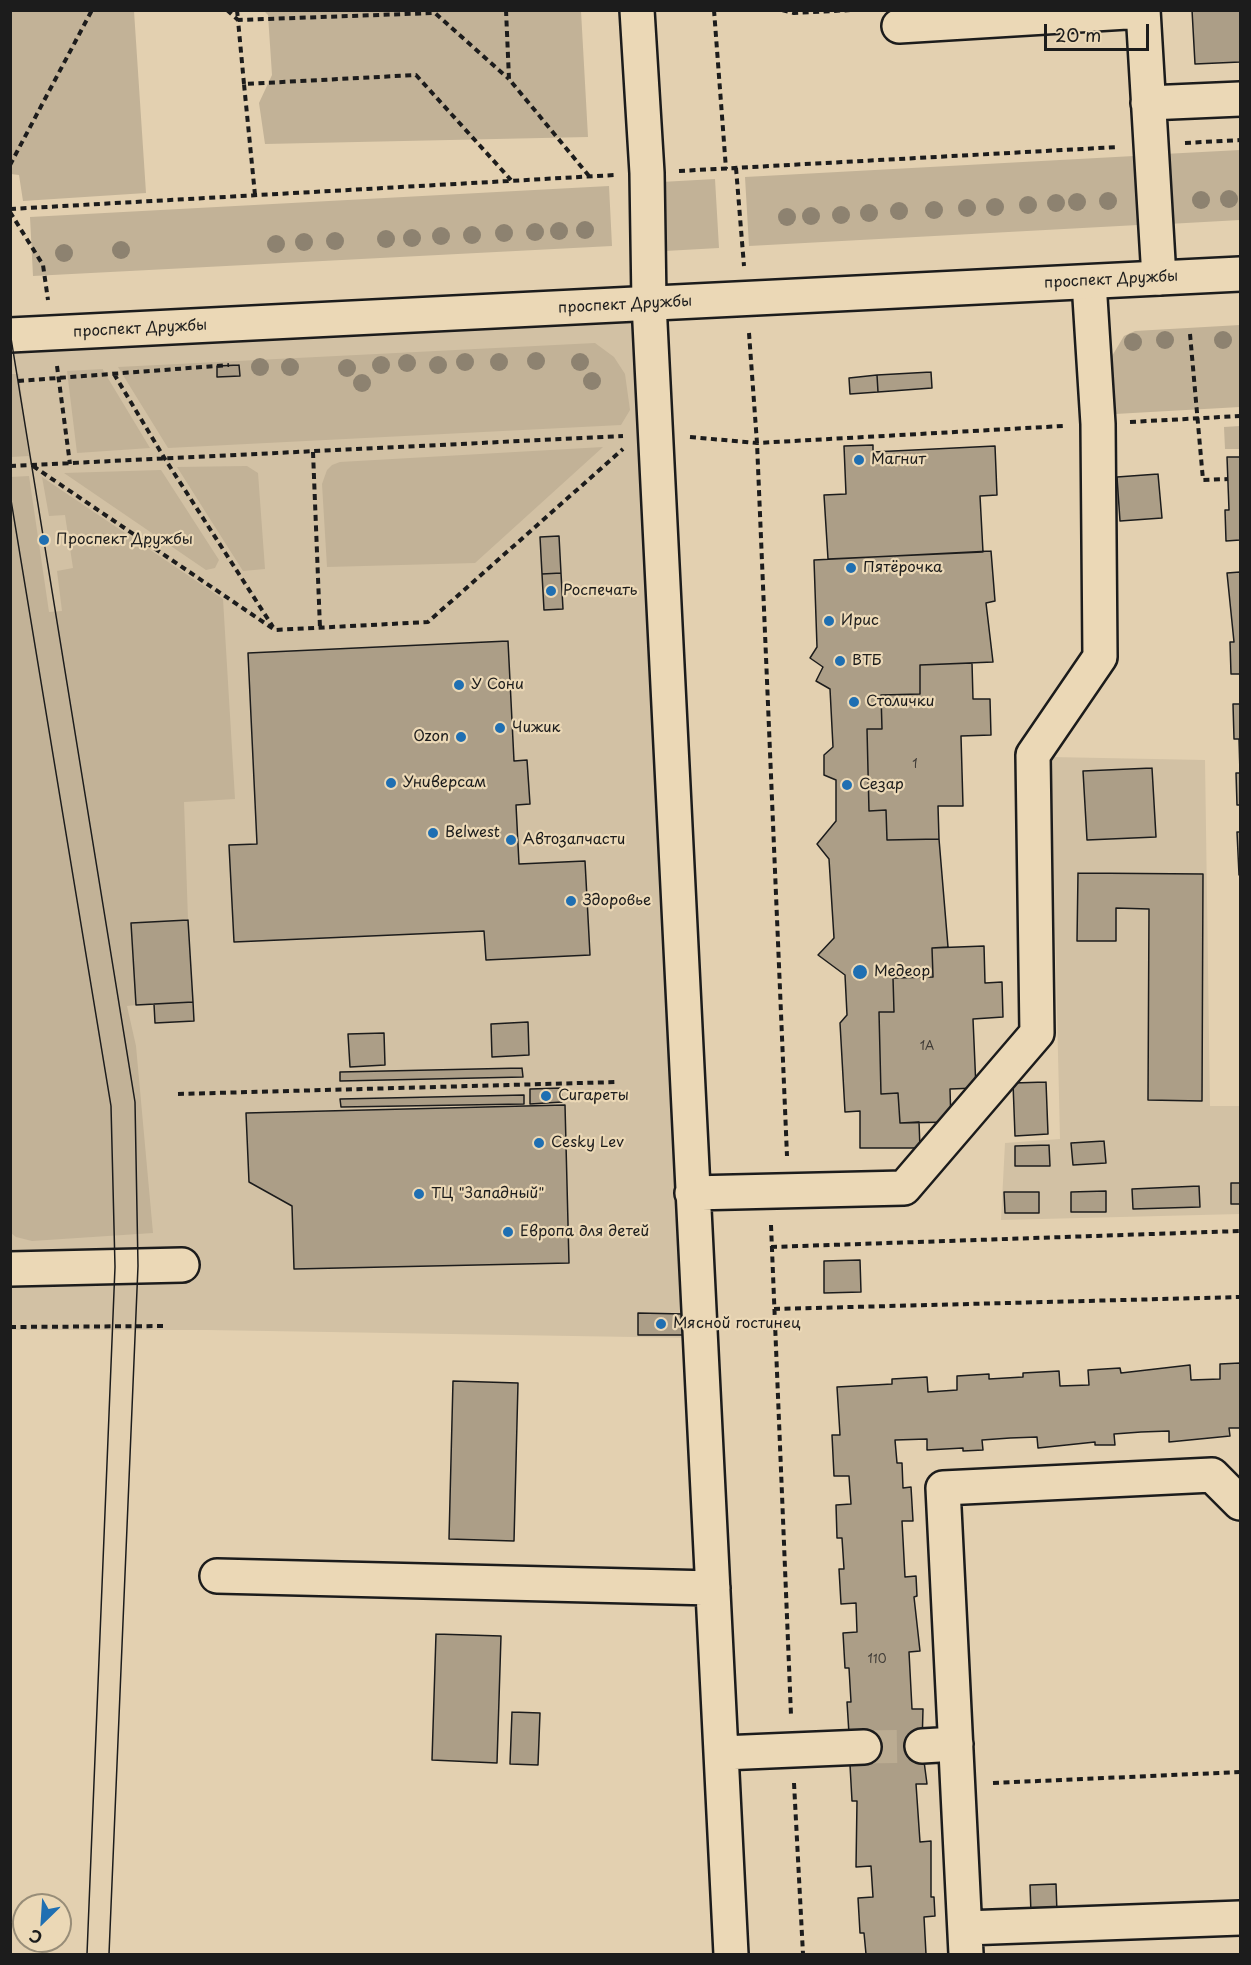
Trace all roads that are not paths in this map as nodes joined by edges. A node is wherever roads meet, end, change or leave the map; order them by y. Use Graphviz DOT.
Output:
graph roads {
  1 [pos="637,10"];
  2 [pos="1143,11"];
  3 [pos="899,26"];
  4 [pos="1240,99"];
  5 [pos="1148,104"];
  6 [pos="1240,274"];
  7 [pos="1159,278"];
  8 [pos="1089,282"];
  9 [pos="649,303"];
  10 [pos="10,335"];
  11 [pos="692,1193"];
  12 [pos="182,1265"];
  13 [pos="10,1269"];
  14 [pos="1240,1503"];
  15 [pos="217,1576"];
  16 [pos="713,1588"];
  17 [pos="956,1744"];
  18 [pos="922,1746"];
  19 [pos="864,1747"];
  20 [pos="722,1754"];
  21 [pos="1240,1918"];
  22 [pos="965,1941"];
  23 [pos="731,1954"];
  1 -- 9 [label="street"];
  2 -- 3 [label="street"];
  2 -- 5 [label="street"];
  4 -- 5 [label="street"];
  5 -- 7 [label="street"];
  6 -- 7 [label="street, проспект Дружбы"];
  7 -- 8 [label="street, проспект Дружбы"];
  8 -- 9 [label="street, проспект Дружбы"];
  8 -- 11 [label="street"];
  9 -- 10 [label="street, проспект Дружбы"];
  9 -- 11 [label="street"];
  11 -- 16 [label="street"];
  12 -- 13 [label="street"];
  14 -- 17 [label="street"];
  15 -- 16 [label="street"];
  16 -- 20 [label="street"];
  17 -- 18 [label="street"];
  17 -- 22 [label="street"];
  19 -- 20 [label="street"];
  20 -- 23 [label="street"];
  21 -- 22 [label="street"];
}
